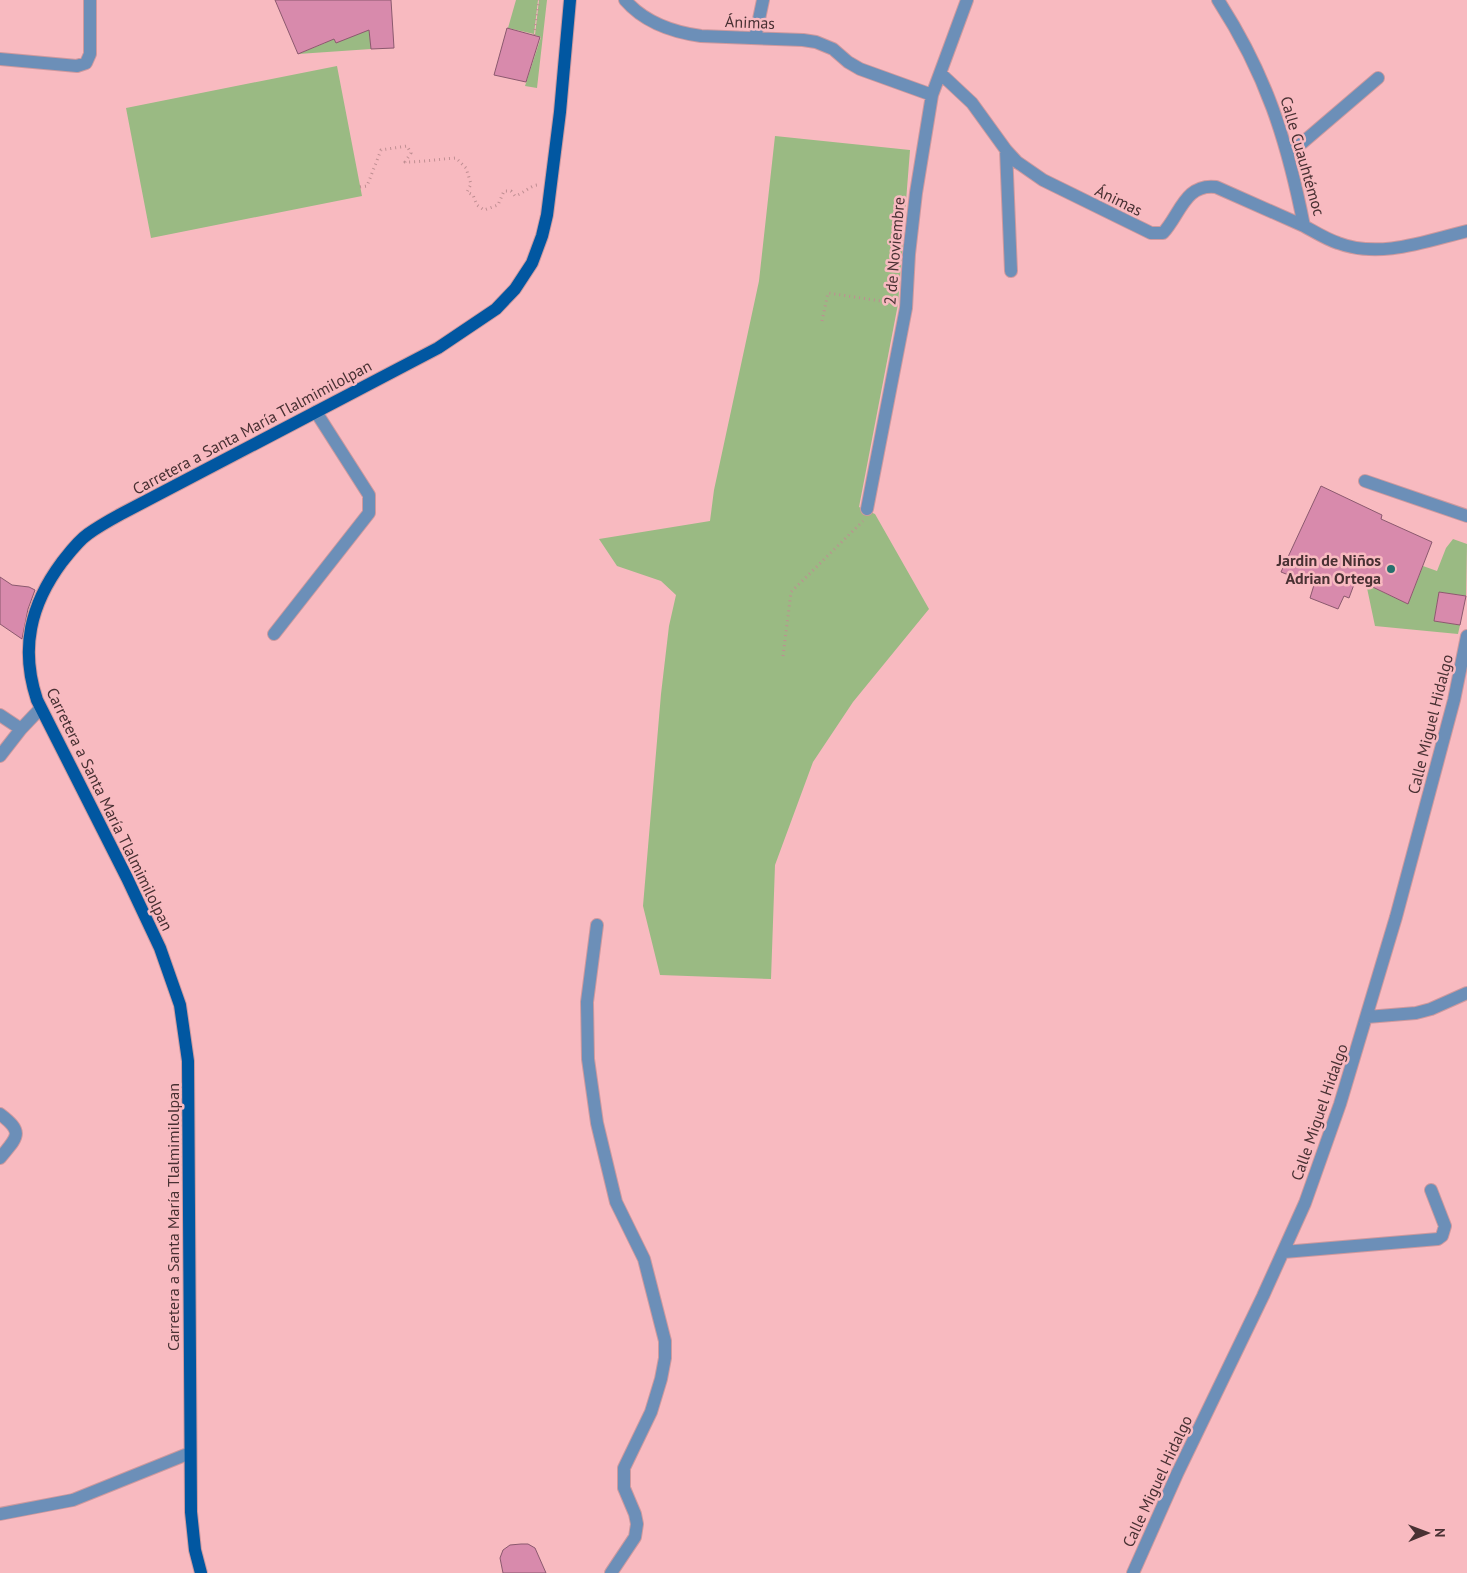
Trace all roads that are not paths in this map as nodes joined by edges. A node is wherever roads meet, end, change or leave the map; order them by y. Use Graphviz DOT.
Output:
graph roads {
  1 [pos="90,0"];
  2 [pos="570,0"];
  3 [pos="625,0"];
  4 [pos="763,0"];
  5 [pos="967,0"];
  6 [pos="1218,0"];
  7 [pos="755,38"];
  8 [pos="0,59"];
  9 [pos="940,73"];
  10 [pos="1378,78"];
  11 [pos="932,95"];
  12 [pos="1006,150"];
  13 [pos="1288,155"];
  14 [pos="1304,226"];
  15 [pos="1467,231"];
  16 [pos="1011,271"];
  17 [pos="316,412"];
  18 [pos="1365,481"];
  19 [pos="867,509"];
  20 [pos="1467,516"];
  21 [pos="274,634"];
  22 [pos="1467,636"];
  23 [pos="40,710"];
  24 [pos="0,715"];
  25 [pos="21,729"];
  26 [pos="0,756"];
  27 [pos="597,925"];
  28 [pos="1467,993"];
  29 [pos="1367,1017"];
  30 [pos="0,1114"];
  31 [pos="0,1158"];
  32 [pos="1431,1190"];
  33 [pos="1284,1252"];
  34 [pos="190,1453"];
  35 [pos="0,1514"];
  36 [pos="201,1573"];
  37 [pos="611,1573"];
  38 [pos="1133,1573"];
  1 -- 8 [label="street"];
  2 -- 17 [label="main road, Carretera a Santa María Tlalmimilolpan"];
  3 -- 7 [label="street, Ánimas"];
  4 -- 7 [label="street"];
  5 -- 9 [label="street, 2 de Noviembre"];
  6 -- 13 [label="street, Calle Cuauhtémoc"];
  7 -- 11 [label="street, Ánimas"];
  9 -- 11 [label="street, 2 de Noviembre"];
  9 -- 12 [label="street, Ánimas"];
  10 -- 13 [label="street"];
  11 -- 19 [label="street, 2 de Noviembre"];
  12 -- 14 [label="street, Ánimas"];
  12 -- 16 [label="street"];
  13 -- 14 [label="street, Calle Cuauhtémoc"];
  14 -- 15 [label="street, Calle Cuauhtémoc"];
  17 -- 21 [label="street"];
  17 -- 23 [label="main road, Carretera a Santa María Tlalmimilolpan"];
  18 -- 20 [label="street"];
  22 -- 29 [label="street, Calle Miguel Hidalgo"];
  23 -- 25 [label="street"];
  23 -- 34 [label="main road, Carretera a Santa María Tlalmimilolpan"];
  24 -- 25 [label="street"];
  25 -- 26 [label="street"];
  27 -- 37 [label="street"];
  28 -- 29 [label="street"];
  29 -- 33 [label="street, Calle Miguel Hidalgo"];
  30 -- 31 [label="street"];
  32 -- 33 [label="street"];
  33 -- 38 [label="street, Calle Miguel Hidalgo"];
  34 -- 35 [label="street"];
  34 -- 36 [label="main road, Carretera a Santa María Tlalmimilolpan"];
}
